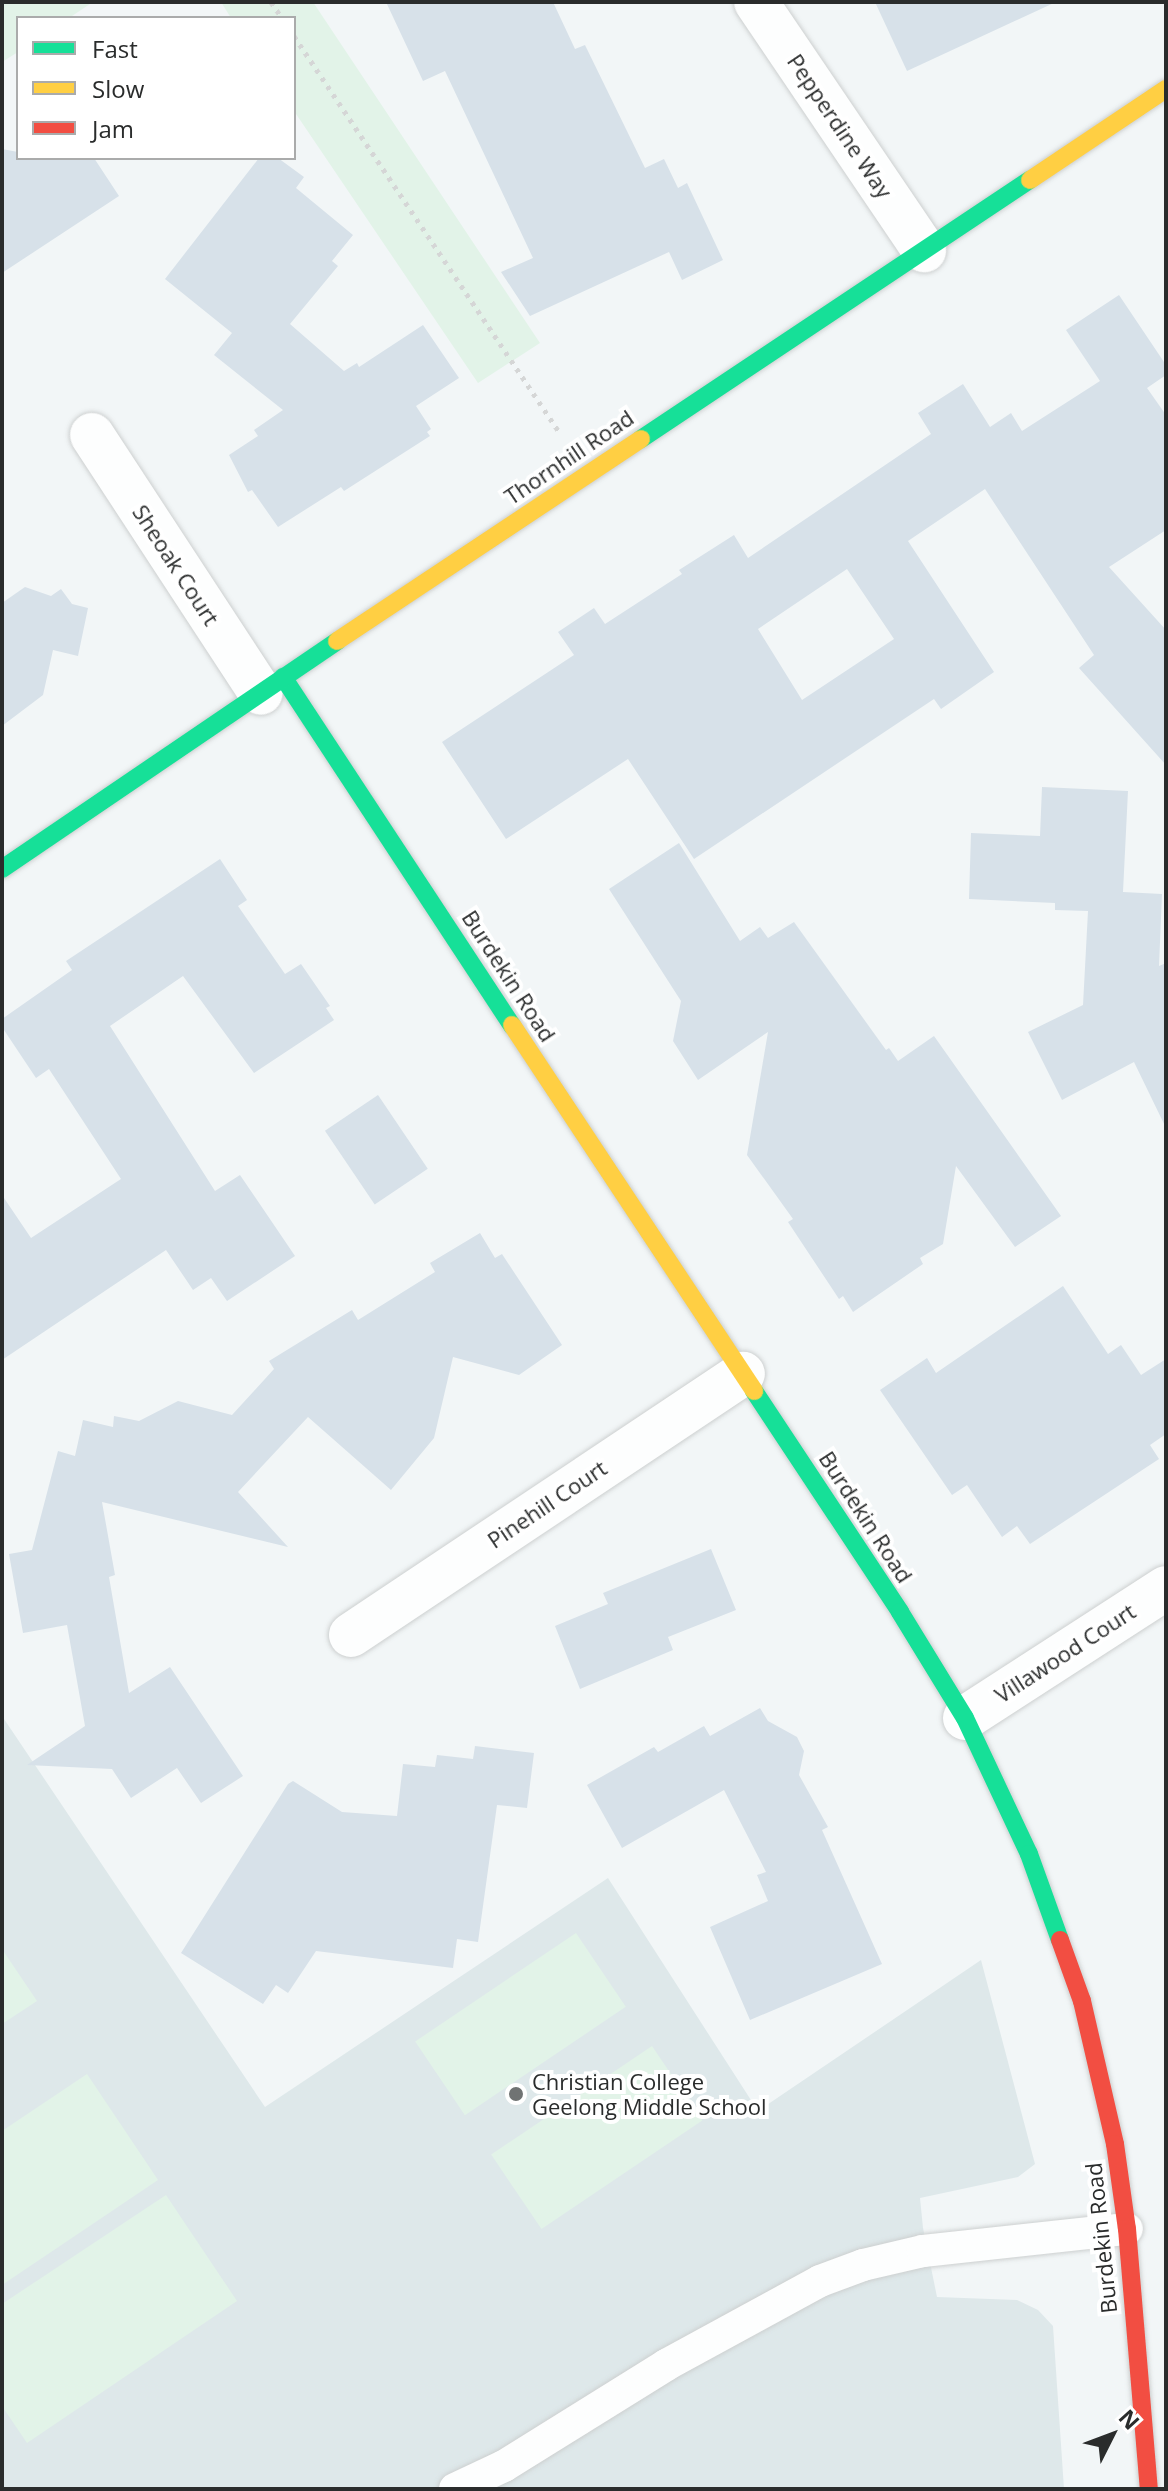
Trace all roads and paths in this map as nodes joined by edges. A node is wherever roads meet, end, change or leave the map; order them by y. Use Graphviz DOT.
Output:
graph roads {
  1 [pos="756,2"];
  2 [pos="296,39"];
  3 [pos="1166,89"];
  4 [pos="924,250"];
  5 [pos="92,435"];
  6 [pos="588,473"];
  7 [pos="272,685"];
  8 [pos="2,869"];
  9 [pos="743,1374"];
  10 [pos="1166,1588"];
  11 [pos="351,1635"];
  12 [pos="965,1718"];
  13 [pos="1127,2229"];
  14 [pos="455,2489"];
  15 [pos="1149,2489"];
  1 -- 4 [label="street, Pepperdine Way"];
  2 -- 6 [label="path"];
  3 -- 4 [label="street, Thornhill Road"];
  4 -- 6 [label="street, Thornhill Road"];
  5 -- 7 [label="street, Sheoak Court"];
  6 -- 7 [label="street, Thornhill Road"];
  7 -- 8 [label="street, Thornhill Road"];
  7 -- 9 [label="street, Burdekin Road"];
  9 -- 11 [label="street, Pinehill Court"];
  9 -- 12 [label="street, Burdekin Road"];
  10 -- 12 [label="street, Villawood Court"];
  12 -- 13 [label="street, Burdekin Road"];
  13 -- 14 [label="lane"];
  13 -- 15 [label="street, Burdekin Road"];
}
